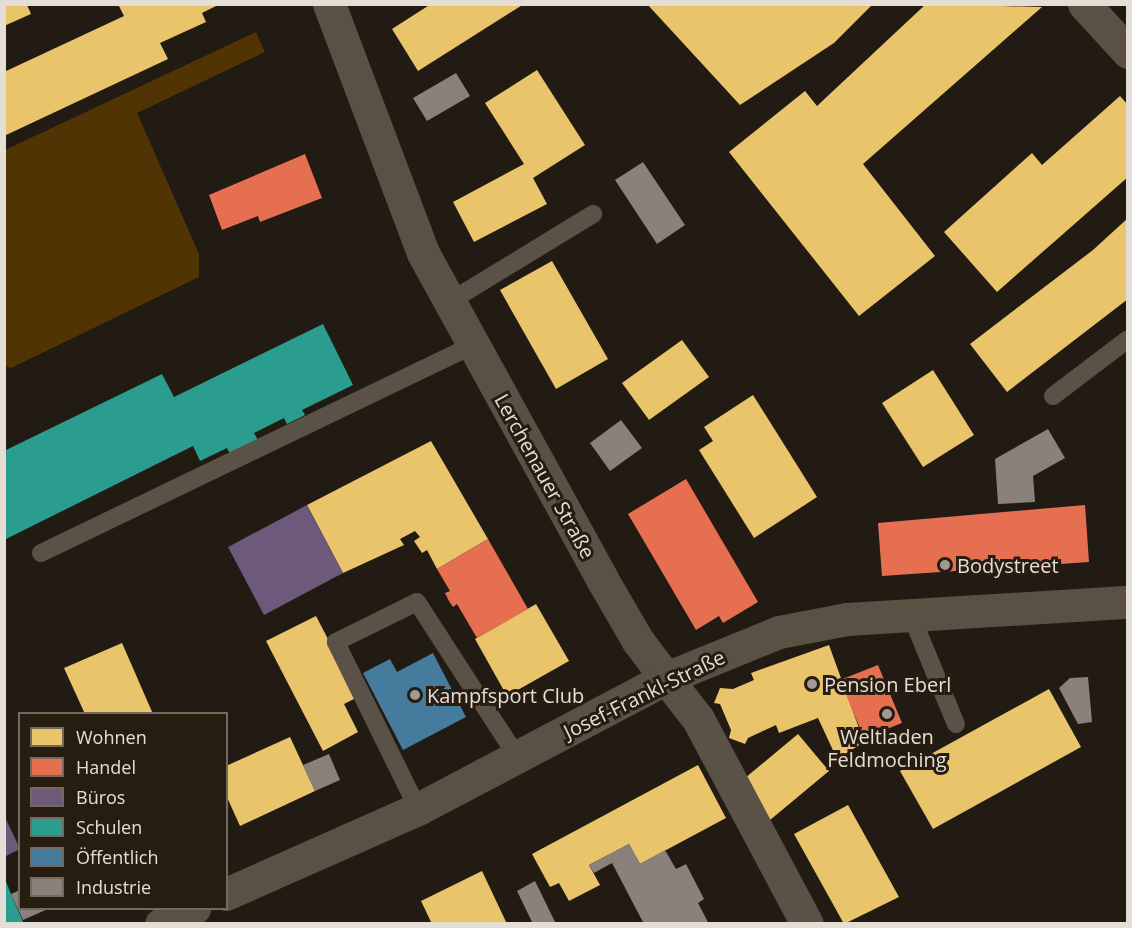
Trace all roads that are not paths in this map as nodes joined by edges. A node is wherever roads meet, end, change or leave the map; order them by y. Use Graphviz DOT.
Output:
graph roads {
  1 [pos="329,4"];
  2 [pos="1084,4"];
  3 [pos="1127,50"];
  4 [pos="593,214"];
  5 [pos="450,302"];
  6 [pos="1128,339"];
  7 [pos="474,345"];
  8 [pos="1053,396"];
  9 [pos="41,553"];
  10 [pos="1128,602"];
  11 [pos="910,615"];
  12 [pos="666,678"];
  13 [pos="956,724"];
  14 [pos="518,758"];
  15 [pos="418,809"];
  16 [pos="228,893"];
  17 [pos="192,910"];
  18 [pos="160,924"];
  19 [pos="807,924"];
  1 -- 5 [label="main road, Lerchenauer Straße"];
  2 -- 3 [label="main road"];
  4 -- 5 [label="lane"];
  5 -- 7 [label="main road, Lerchenauer Straße"];
  6 -- 8 [label="lane"];
  7 -- 9 [label="lane"];
  7 -- 12 [label="main road, Lerchenauer Straße"];
  10 -- 11 [label="main road, Josef-Frankl-Straße"];
  11 -- 12 [label="main road, Josef-Frankl-Straße"];
  11 -- 13 [label="lane"];
  12 -- 14 [label="main road, Josef-Frankl-Straße"];
  12 -- 19 [label="street, Lerchenauer Straße"];
  14 -- 15 [label="main road, Josef-Frankl-Straße"];
  14 -- 15 [label="lane"];
  15 -- 16 [label="main road, Josef-Frankl-Straße"];
  17 -- 18 [label="main road"];
}
